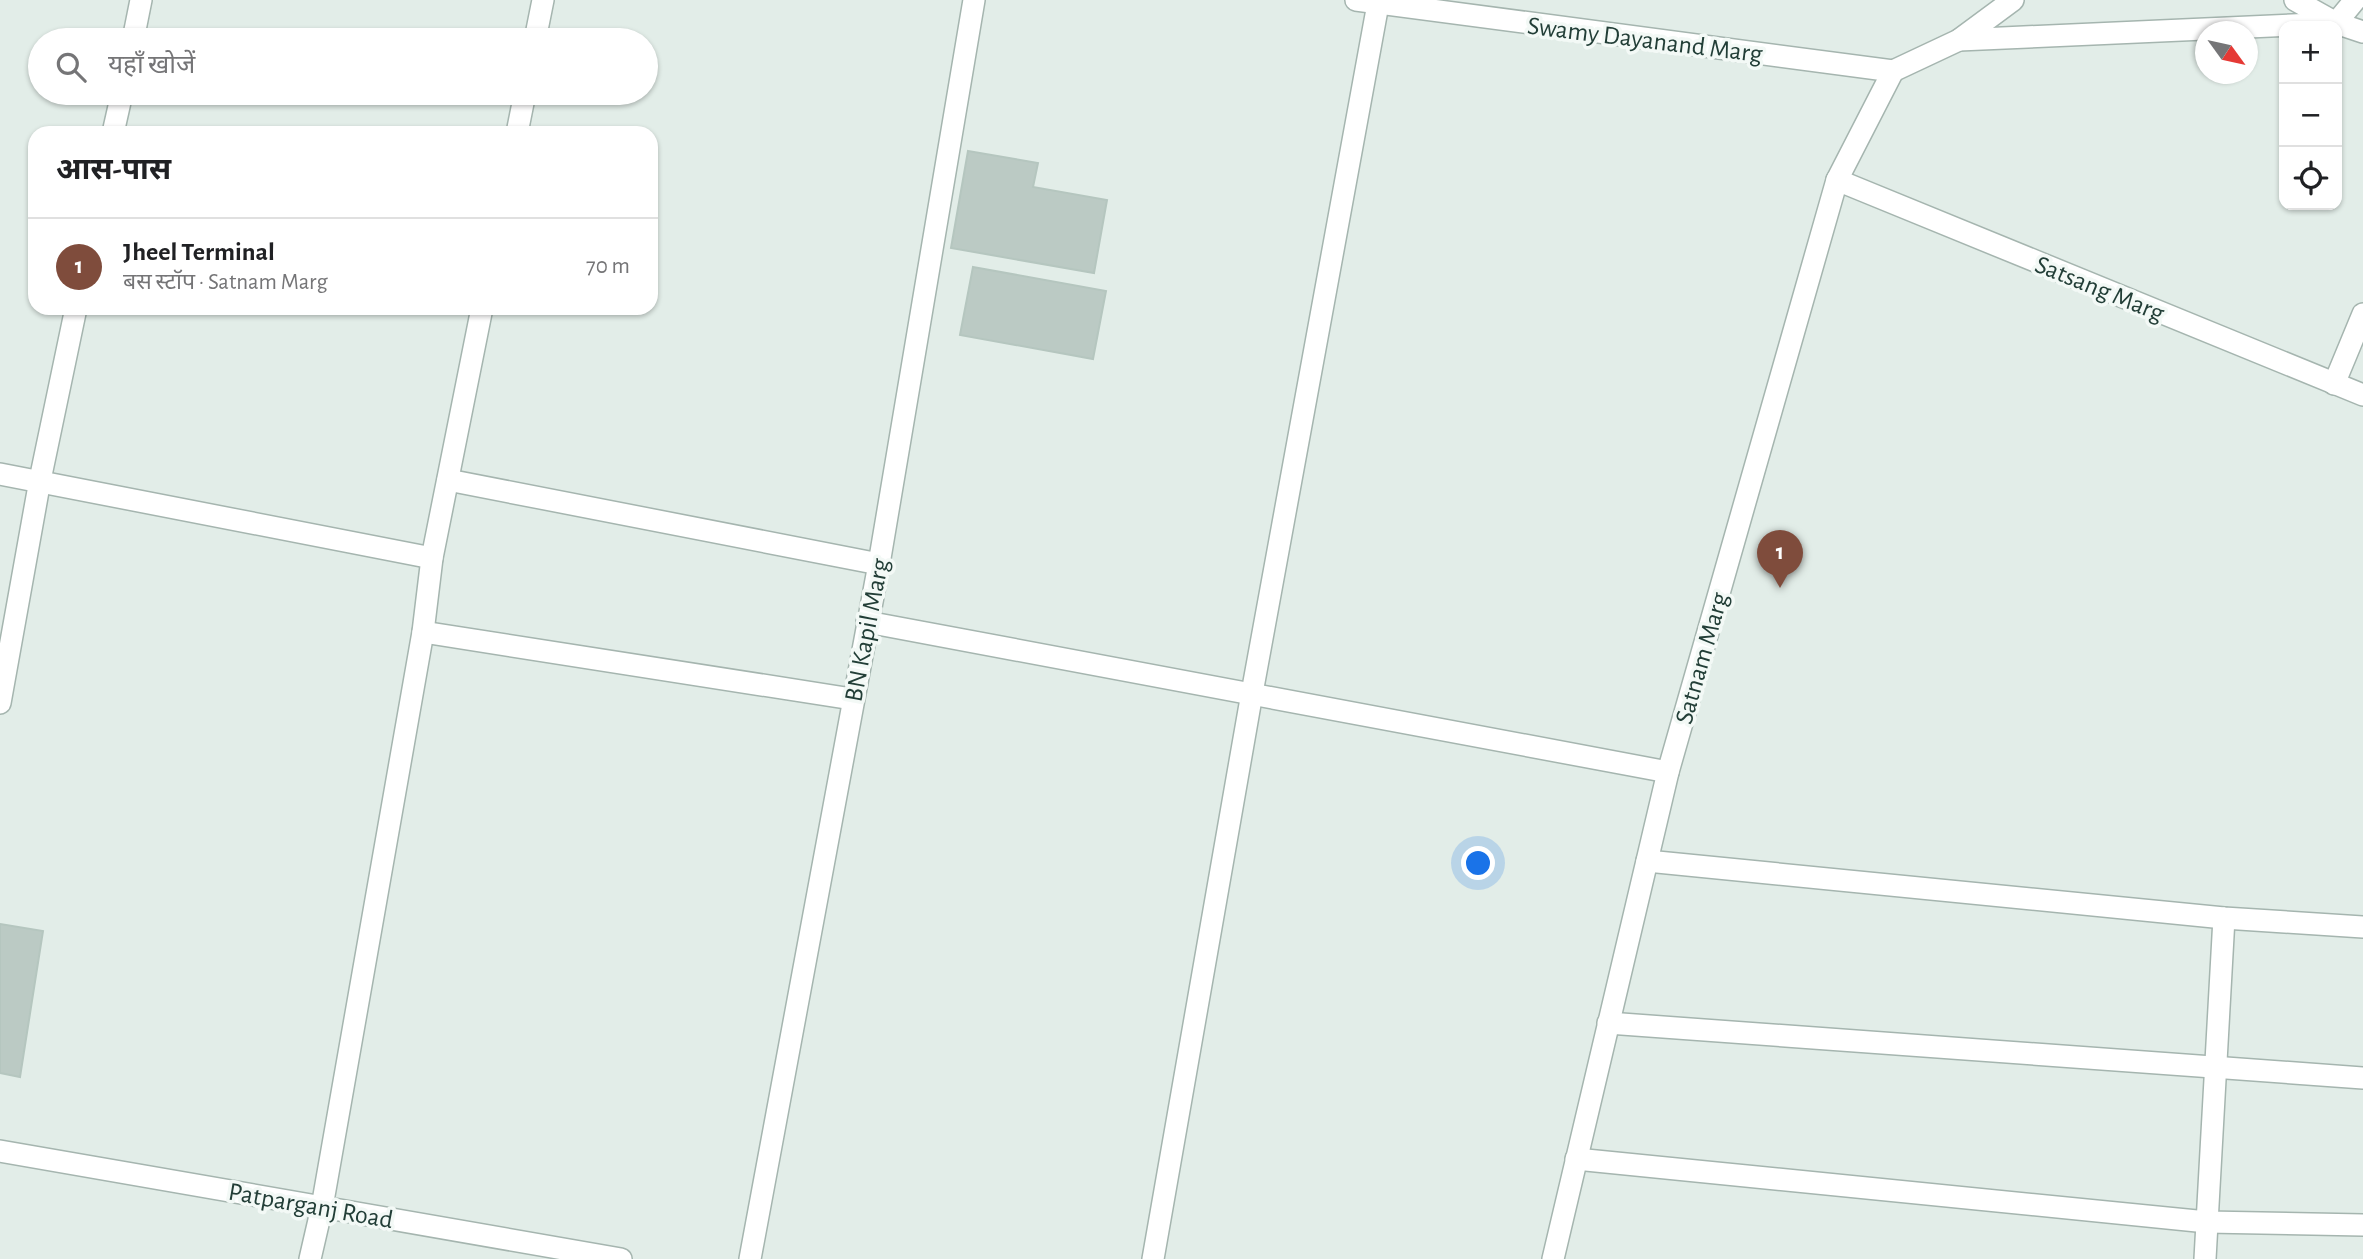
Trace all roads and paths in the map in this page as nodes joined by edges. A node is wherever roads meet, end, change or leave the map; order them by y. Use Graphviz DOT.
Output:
graph roads {
  1 [pos="141,0"];
  2 [pos="543,0"];
  3 [pos="974,0"];
  4 [pos="1356,0"];
  5 [pos="2013,0"];
  6 [pos="2295,0"];
  7 [pos="2355,0"];
  8 [pos="1378,5"];
  9 [pos="2332,21"];
  10 [pos="2338,21"];
  11 [pos="2342,25"];
  12 [pos="2279,26"];
  13 [pos="135,28"];
  14 [pos="537,28"];
  15 [pos="2363,32"];
  16 [pos="1959,40"];
  17 [pos="1893,71"];
  18 [pos="119,105"];
  19 [pos="522,105"];
  20 [pos="115,126"];
  21 [pos="518,126"];
  22 [pos="1837,180"];
  23 [pos="2363,314"];
  24 [pos="75,315"];
  25 [pos="481,315"];
  26 [pos="2334,384"];
  27 [pos="2363,396"];
  28 [pos="0,474"];
  29 [pos="40,480"];
  30 [pos="448,480"];
  31 [pos="432,558"];
  32 [pos="879,564"];
  33 [pos="867,622"];
  34 [pos="422,632"];
  35 [pos="1252,693"];
  36 [pos="852,699"];
  37 [pos="0,704"];
  38 [pos="1668,772"];
  39 [pos="1647,861"];
  40 [pos="2224,918"];
  41 [pos="2363,927"];
  42 [pos="1608,1023"];
  43 [pos="2216,1066"];
  44 [pos="2363,1078"];
  45 [pos="0,1151"];
  46 [pos="1576,1159"];
  47 [pos="323,1207"];
  48 [pos="2207,1222"];
  49 [pos="2363,1225"];
  50 [pos="310,1259"];
  51 [pos="621,1259"];
  52 [pos="750,1259"];
  53 [pos="1153,1259"];
  54 [pos="1553,1259"];
  55 [pos="2205,1259"];
  1 -- 13 [label="street"];
  2 -- 14 [label="street"];
  3 -- 32 [label="street, BN Kapil Marg"];
  4 -- 8 [label="street, Swamy Dayanand Marg"];
  5 -- 16 [label="street"];
  6 -- 9 [label="street"];
  7 -- 10 [label="street"];
  8 -- 17 [label="street, Swamy Dayanand Marg"];
  8 -- 35 [label="street"];
  11 -- 15 [label="street"];
  12 -- 16 [label="street"];
  16 -- 17 [label="street"];
  17 -- 22 [label="street, Satnam Marg"];
  18 -- 20 [label="street"];
  19 -- 21 [label="street"];
  22 -- 26 [label="street, Satsang Marg"];
  22 -- 38 [label="street, Satnam Marg"];
  23 -- 26 [label="street"];
  24 -- 29 [label="street"];
  25 -- 30 [label="street"];
  26 -- 27 [label="street, Satsang Marg"];
  28 -- 29 [label="street"];
  29 -- 31 [label="street"];
  29 -- 37 [label="street"];
  30 -- 31 [label="street"];
  30 -- 32 [label="street"];
  31 -- 34 [label="street"];
  32 -- 33 [label="street, BN Kapil Marg"];
  33 -- 35 [label="street"];
  33 -- 36 [label="street, BN Kapil Marg"];
  34 -- 36 [label="street"];
  34 -- 47 [label="street"];
  35 -- 38 [label="street"];
  35 -- 53 [label="street"];
  36 -- 52 [label="street, BN Kapil Marg"];
  38 -- 39 [label="street, Satnam Marg"];
  39 -- 40 [label="street"];
  39 -- 42 [label="street, Satnam Marg"];
  40 -- 41 [label="street"];
  40 -- 43 [label="street"];
  42 -- 43 [label="street"];
  42 -- 46 [label="street, Satnam Marg"];
  43 -- 44 [label="street"];
  43 -- 48 [label="street"];
  45 -- 47 [label="street, Patparganj Road"];
  46 -- 48 [label="street"];
  46 -- 54 [label="street, Satnam Marg"];
  47 -- 50 [label="street"];
  47 -- 51 [label="street, Patparganj Road"];
  48 -- 49 [label="street"];
  48 -- 55 [label="street"];
}
